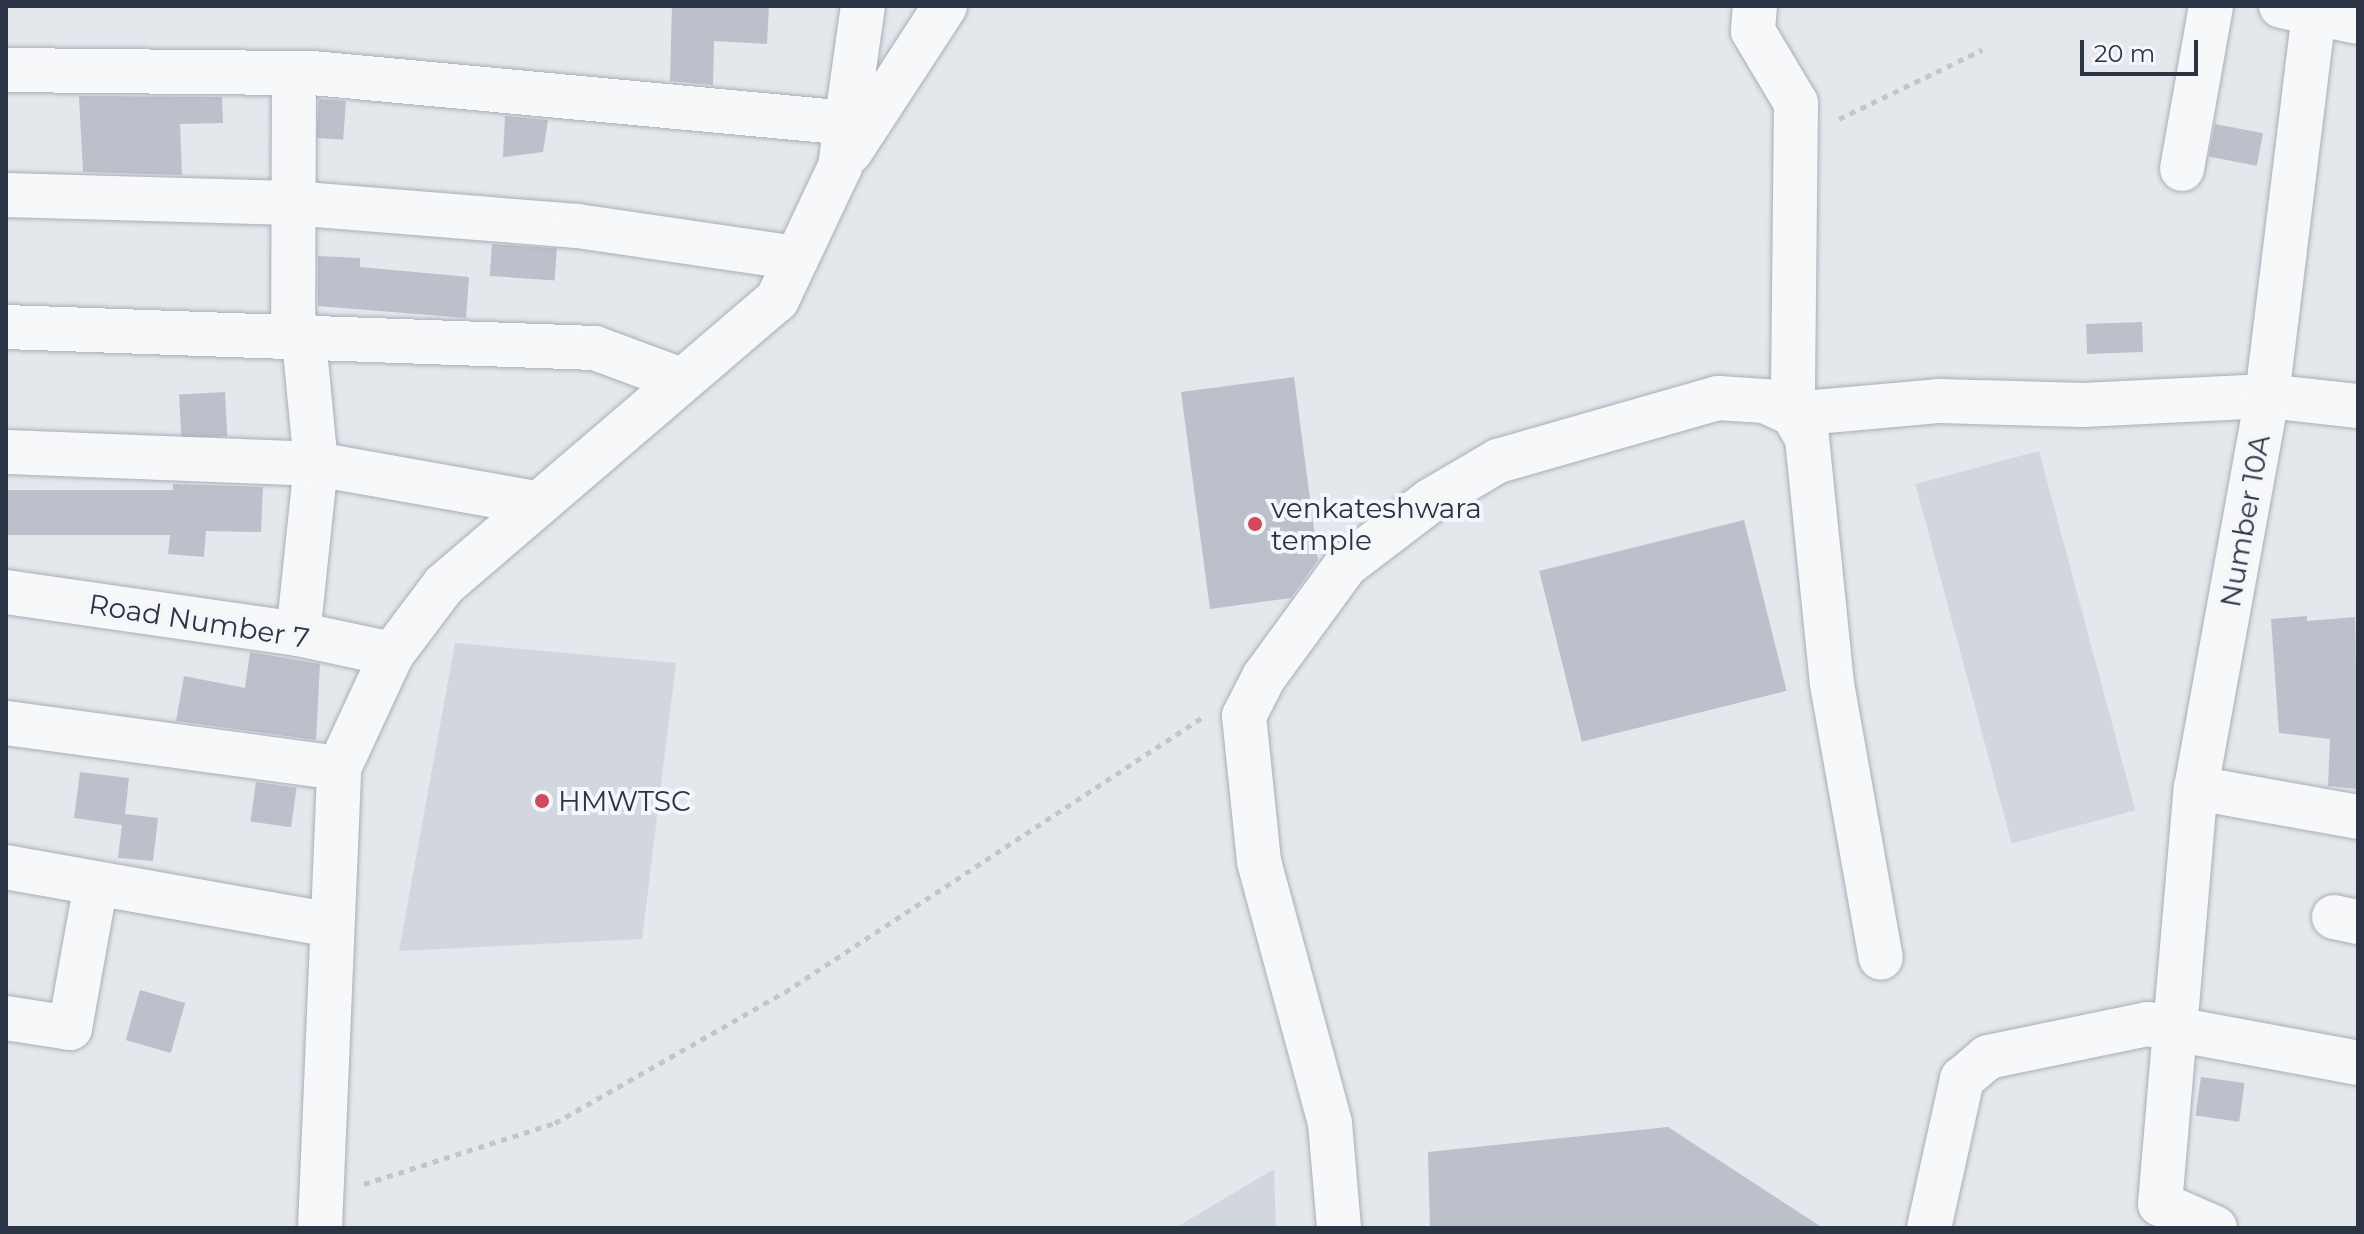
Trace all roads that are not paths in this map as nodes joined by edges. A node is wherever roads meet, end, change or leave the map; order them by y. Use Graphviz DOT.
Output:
graph roads {
  1 [pos="863,6"];
  2 [pos="945,6"];
  3 [pos="1755,6"];
  4 [pos="2211,6"];
  5 [pos="2297,9"];
  6 [pos="2358,22"];
  7 [pos="6,70"];
  8 [pos="294,73"];
  9 [pos="848,123"];
  10 [pos="840,167"];
  11 [pos="2182,169"];
  12 [pos="6,195"];
  13 [pos="291,203"];
  14 [pos="797,258"];
  15 [pos="6,327"];
  16 [pos="304,340"];
  17 [pos="681,380"];
  18 [pos="2267,396"];
  19 [pos="2358,406"];
  20 [pos="1793,414"];
  21 [pos="6,452"];
  22 [pos="316,464"];
  23 [pos="536,503"];
  24 [pos="6,592"];
  25 [pos="298,634"];
  26 [pos="392,654"];
  27 [pos="6,723"];
  28 [pos="339,768"];
  29 [pos="2196,788"];
  30 [pos="2358,817"];
  31 [pos="6,867"];
  32 [pos="96,883"];
  33 [pos="331,925"];
  34 [pos="1881,958"];
  35 [pos="6,1018"];
  36 [pos="2177,1029"];
  37 [pos="2358,1063"];
  38 [pos="321,1212"];
  39 [pos="2206,1227"];
  40 [pos="1339,1228"];
  41 [pos="1929,1228"];
  1 -- 9 [label="street"];
  2 -- 10 [label="street"];
  3 -- 20 [label="street"];
  4 -- 11 [label="street"];
  5 -- 6 [label="street"];
  5 -- 18 [label="street, Number 10A"];
  7 -- 8 [label="street"];
  8 -- 9 [label="street"];
  8 -- 13 [label="street"];
  9 -- 10 [label="street"];
  10 -- 14 [label="street"];
  12 -- 13 [label="street"];
  13 -- 14 [label="street"];
  13 -- 16 [label="street"];
  14 -- 17 [label="street"];
  15 -- 16 [label="street"];
  16 -- 17 [label="street"];
  16 -- 22 [label="street"];
  17 -- 23 [label="street"];
  18 -- 19 [label="street"];
  18 -- 20 [label="street"];
  18 -- 29 [label="street, Number 10A"];
  20 -- 34 [label="street"];
  20 -- 40 [label="street"];
  21 -- 22 [label="street"];
  22 -- 23 [label="street"];
  22 -- 25 [label="street"];
  23 -- 26 [label="street"];
  24 -- 25 [label="street, Road Number 7"];
  25 -- 26 [label="street, Road Number 7"];
  26 -- 28 [label="street"];
  27 -- 28 [label="street"];
  28 -- 33 [label="street"];
  29 -- 30 [label="street"];
  29 -- 36 [label="street, Number 10A"];
  31 -- 32 [label="street"];
  32 -- 33 [label="street"];
  32 -- 35 [label="street"];
  33 -- 38 [label="street"];
  36 -- 37 [label="street"];
  36 -- 39 [label="street, Number 10A"];
  36 -- 41 [label="street"];
}
